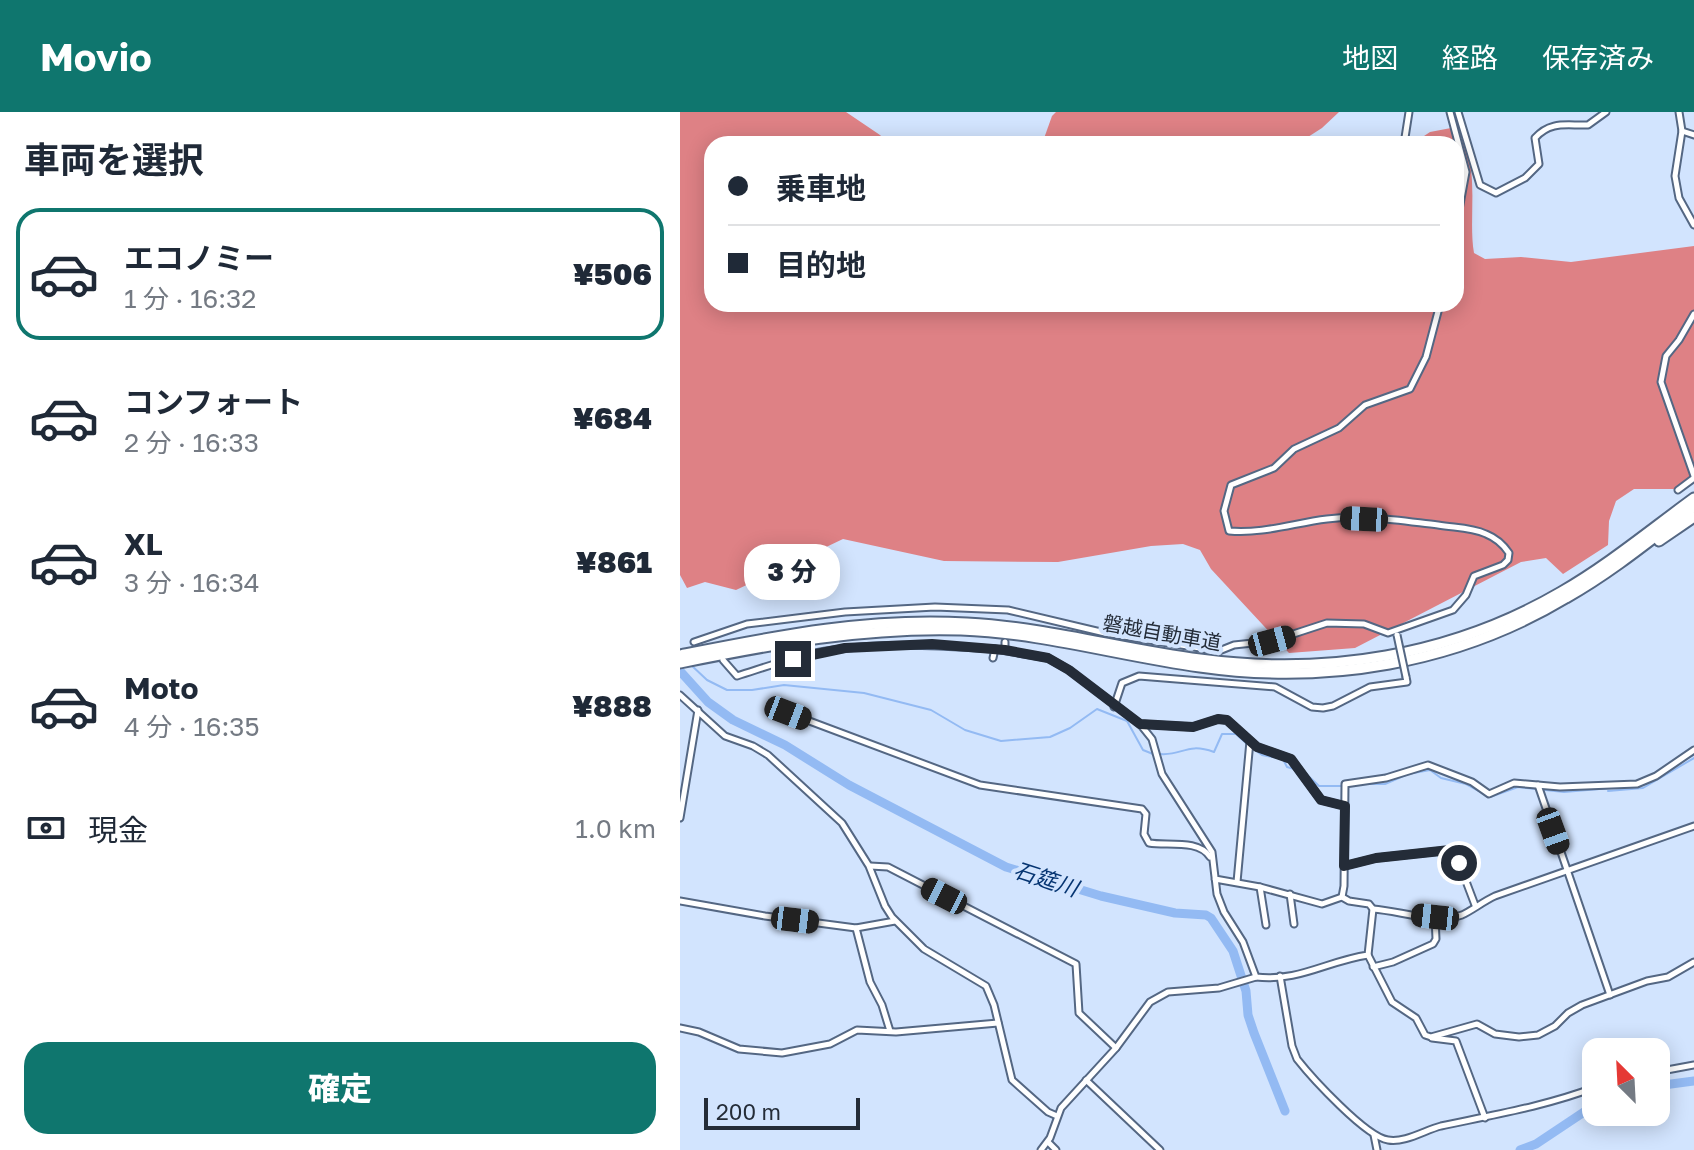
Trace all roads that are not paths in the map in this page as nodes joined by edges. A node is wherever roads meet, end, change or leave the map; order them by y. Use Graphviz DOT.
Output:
graph roads {
  1 [pos="1409,112"];
  2 [pos="1450,112"];
  3 [pos="1458,112"];
  4 [pos="1606,112"];
  5 [pos="1679,112"];
  6 [pos="1682,131"];
  7 [pos="1694,135"];
  8 [pos="1405,136"];
  9 [pos="1456,136"];
  10 [pos="1694,225"];
  11 [pos="1438,312"];
  12 [pos="1694,314"];
  13 [pos="1694,477"];
  14 [pos="1678,490"];
  15 [pos="1694,498"];
  16 [pos="1694,507"];
  17 [pos="1694,517"];
  18 [pos="1621,562"];
  19 [pos="1008,610"];
  20 [pos="1008,619"];
  21 [pos="1396,633"];
  22 [pos="694,642"];
  23 [pos="1005,642"];
  24 [pos="995,649"];
  25 [pos="714,650"];
  26 [pos="1005,650"];
  27 [pos="680,655"];
  28 [pos="993,658"];
  29 [pos="680,663"];
  30 [pos="680,695"];
  31 [pos="1114,707"];
  32 [pos="698,710"];
  33 [pos="788,713"];
  34 [pos="1140,724"];
  35 [pos="1250,741"];
  36 [pos="1694,750"];
  37 [pos="1538,785"];
  38 [pos="1345,806"];
  39 [pos="680,818"];
  40 [pos="1694,826"];
  41 [pos="1213,860"];
  42 [pos="869,866"];
  43 [pos="1344,866"];
  44 [pos="1567,871"];
  45 [pos="1215,879"];
  46 [pos="1237,882"];
  47 [pos="1260,887"];
  48 [pos="1290,894"];
  49 [pos="1342,897"];
  50 [pos="680,901"];
  51 [pos="1475,905"];
  52 [pos="1373,909"];
  53 [pos="1435,917"];
  54 [pos="896,921"];
  55 [pos="1294,924"];
  56 [pos="1266,925"];
  57 [pos="856,928"];
  58 [pos="1368,955"];
  59 [pos="1694,962"];
  60 [pos="1373,967"];
  61 [pos="1280,976"];
  62 [pos="1254,978"];
  63 [pos="1610,995"];
  64 [pos="998,1023"];
  65 [pos="680,1028"];
  66 [pos="890,1031"];
  67 [pos="1431,1037"];
  68 [pos="1116,1048"];
  69 [pos="1694,1065"];
  70 [pos="1670,1069"];
  71 [pos="1086,1080"];
  72 [pos="1582,1091"];
  73 [pos="1057,1116"];
  74 [pos="1485,1118"];
  75 [pos="1374,1134"];
  76 [pos="1048,1142"];
  77 [pos="1041,1150"];
  78 [pos="1056,1150"];
  79 [pos="1160,1150"];
  80 [pos="1377,1150"];
  1 -- 8 [label="street"];
  2 -- 9 [label="street"];
  3 -- 4 [label="street"];
  5 -- 6 [label="street"];
  6 -- 7 [label="street"];
  6 -- 10 [label="street"];
  11 -- 21 [label="street"];
  12 -- 13 [label="street"];
  13 -- 14 [label="street"];
  15 -- 25 [label="highway, 磐越自動車道"];
  16 -- 18 [label="highway, 磐越自動車道"];
  17 -- 18 [label="highway"];
  18 -- 25 [label="highway, 磐越自動車道"];
  19 -- 20 [label="street"];
  19 -- 21 [label="street"];
  19 -- 25 [label="street"];
  21 -- 31 [label="street, bridge"];
  22 -- 25 [label="street"];
  23 -- 26 [label="street"];
  24 -- 25 [label="street"];
  24 -- 26 [label="street"];
  24 -- 28 [label="street"];
  25 -- 27 [label="highway, 磐越自動車道"];
  25 -- 29 [label="highway, 磐越自動車道"];
  26 -- 31 [label="street"];
  30 -- 32 [label="street"];
  31 -- 34 [label="street"];
  32 -- 39 [label="street"];
  32 -- 42 [label="street"];
  33 -- 41 [label="street"];
  34 -- 35 [label="street"];
  34 -- 41 [label="street"];
  35 -- 38 [label="street"];
  35 -- 46 [label="street"];
  36 -- 37 [label="street"];
  37 -- 38 [label="street"];
  37 -- 44 [label="street"];
  38 -- 43 [label="street"];
  40 -- 44 [label="street"];
  41 -- 45 [label="street"];
  42 -- 54 [label="street"];
  42 -- 68 [label="street"];
  43 -- 49 [label="street"];
  43 -- 51 [label="street"];
  44 -- 51 [label="street"];
  44 -- 63 [label="street"];
  45 -- 46 [label="street"];
  45 -- 62 [label="street"];
  46 -- 47 [label="street"];
  47 -- 48 [label="street"];
  47 -- 56 [label="street"];
  48 -- 49 [label="street"];
  48 -- 55 [label="street"];
  49 -- 52 [label="street"];
  50 -- 57 [label="street"];
  51 -- 53 [label="street"];
  52 -- 53 [label="street"];
  52 -- 58 [label="street"];
  53 -- 60 [label="street"];
  54 -- 57 [label="street"];
  54 -- 64 [label="street"];
  57 -- 66 [label="street"];
  58 -- 60 [label="street"];
  58 -- 61 [label="street"];
  59 -- 63 [label="street"];
  60 -- 67 [label="street"];
  61 -- 62 [label="street"];
  61 -- 75 [label="street"];
  62 -- 68 [label="street"];
  63 -- 67 [label="street"];
  64 -- 66 [label="street"];
  64 -- 73 [label="street"];
  65 -- 66 [label="street"];
  67 -- 74 [label="street"];
  68 -- 71 [label="street"];
  69 -- 70 [label="street"];
  71 -- 73 [label="street"];
  71 -- 79 [label="street"];
  72 -- 74 [label="street"];
  73 -- 76 [label="street"];
  74 -- 75 [label="street"];
  75 -- 80 [label="street"];
  76 -- 77 [label="street"];
  76 -- 78 [label="street"];
}
